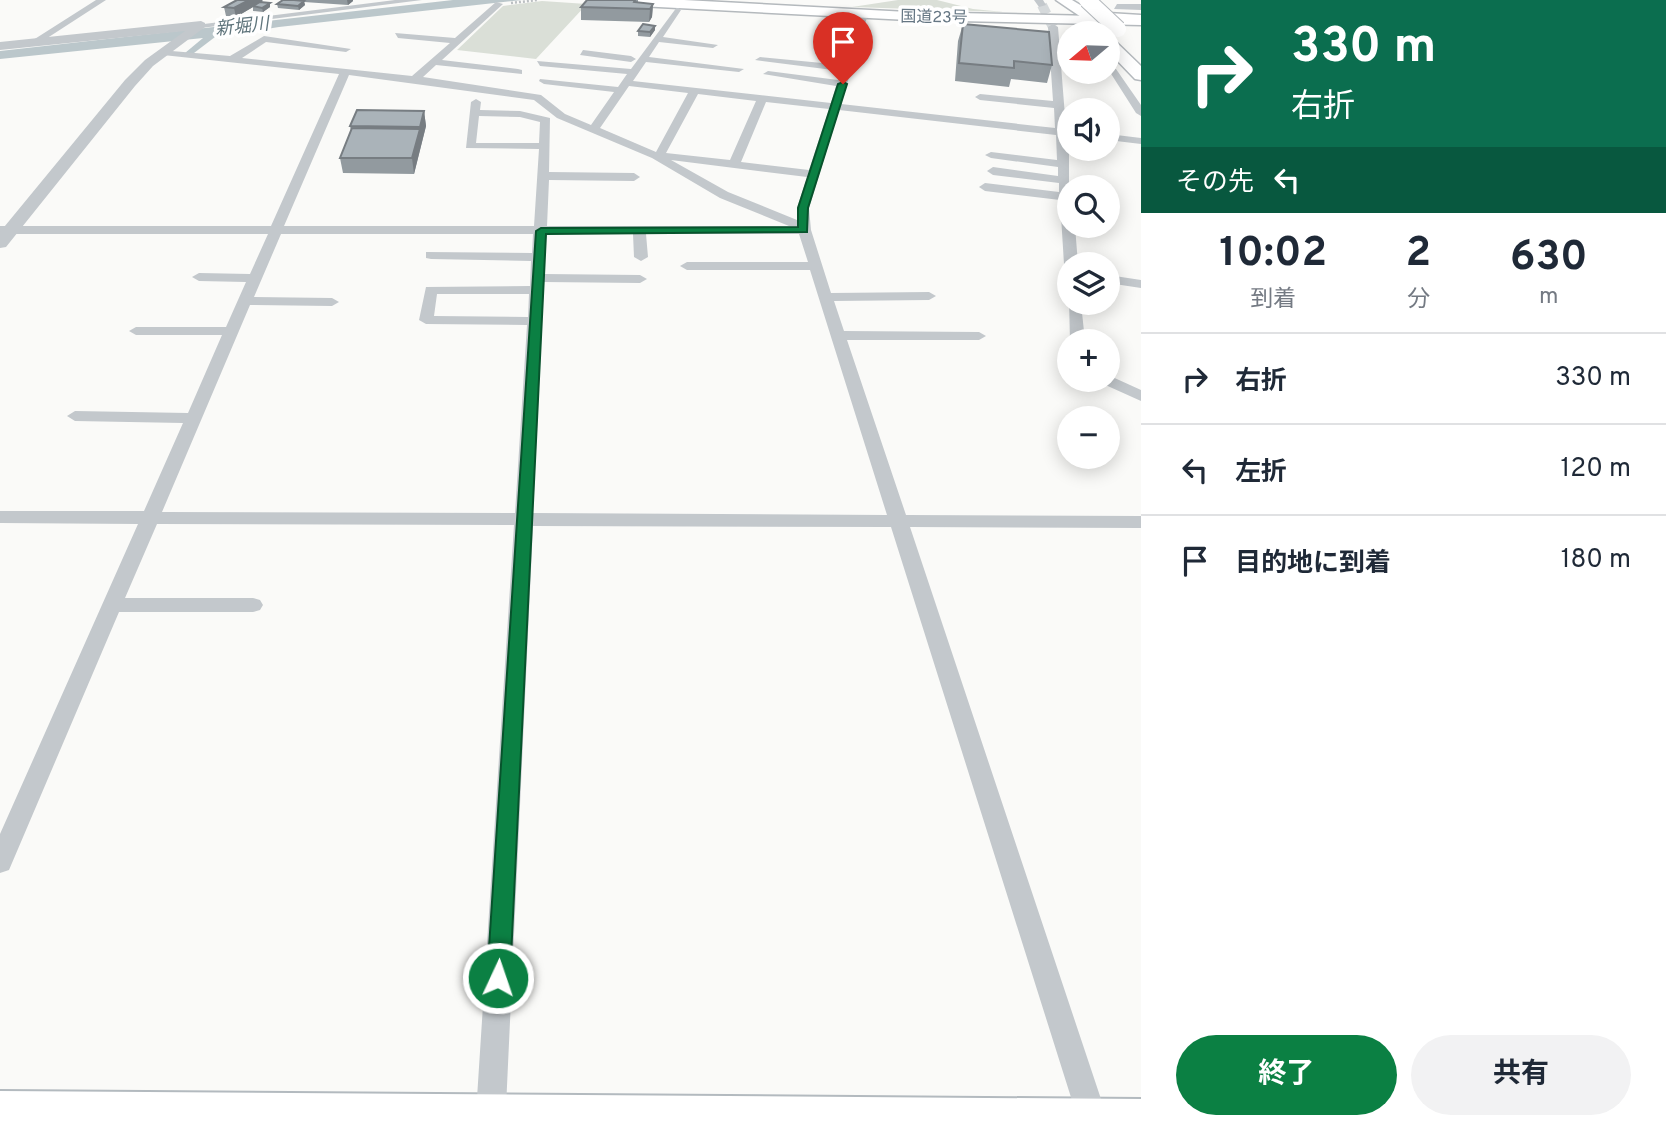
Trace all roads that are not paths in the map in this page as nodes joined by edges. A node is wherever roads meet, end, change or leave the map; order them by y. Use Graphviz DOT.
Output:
graph roads {
  1 [pos="102,0"];
  2 [pos="418,0"];
  3 [pos="601,0"];
  4 [pos="945,0"];
  5 [pos="1063,0"];
  6 [pos="1100,0"];
  7 [pos="714,2"];
  8 [pos="499,4"];
  9 [pos="679,5"];
  10 [pos="1081,6"];
  11 [pos="869,7"];
  12 [pos="229,11"];
  13 [pos="1141,15"];
  14 [pos="908,16"];
  15 [pos="1109,21"];
  16 [pos="1112,21"];
  17 [pos="1120,21"];
  18 [pos="1057,22"];
  19 [pos="1054,23"];
  20 [pos="201,26"];
  21 [pos="1120,28"];
  22 [pos="398,35"];
  23 [pos="1120,35"];
  24 [pos="656,39"];
  25 [pos="1137,39"];
  26 [pos="457,41"];
  27 [pos="34,43"];
  28 [pos="713,45"];
  29 [pos="0,46"];
  30 [pos="346,49"];
  31 [pos="266,51"];
  32 [pos="163,52"];
  33 [pos="583,53"];
  34 [pos="233,59"];
  35 [pos="643,60"];
  36 [pos="760,60"];
  37 [pos="434,62"];
  38 [pos="540,63"];
  39 [pos="292,66"];
  40 [pos="1055,66"];
  41 [pos="739,69"];
  42 [pos="1140,70"];
  43 [pos="1120,71"];
  44 [pos="345,72"];
  45 [pos="518,72"];
  46 [pos="634,72"];
  47 [pos="768,74"];
  48 [pos="845,77"];
  49 [pos="415,79"];
  50 [pos="544,81"];
  51 [pos="1120,84"];
  52 [pos="623,87"];
  53 [pos="694,91"];
  54 [pos="980,97"];
  55 [pos="1058,98"];
  56 [pos="762,99"];
  57 [pos="1057,105"];
  58 [pos="834,107"];
  59 [pos="1141,113"];
  60 [pos="561,116"];
  61 [pos="546,120"];
  62 [pos="594,129"];
  63 [pos="1057,131"];
  64 [pos="1120,138"];
  65 [pos="1141,141"];
  66 [pos="545,146"];
  67 [pos="658,155"];
  68 [pos="991,155"];
  69 [pos="734,164"];
  70 [pos="1065,164"];
  71 [pos="993,171"];
  72 [pos="813,174"];
  73 [pos="1065,175"];
  74 [pos="544,176"];
  75 [pos="634,177"];
  76 [pos="1057,179"];
  77 [pos="985,187"];
  78 [pos="1057,196"];
  79 [pos="804,228"];
  80 [pos="5,230"];
  81 [pos="274,230"];
  82 [pos="541,231"];
  83 [pos="639,232"];
  84 [pos="0,243"];
  85 [pos="431,255"];
  86 [pos="641,257"];
  87 [pos="687,266"];
  88 [pos="815,267"];
  89 [pos="538,275"];
  90 [pos="199,277"];
  91 [pos="254,278"];
  92 [pos="640,279"];
  93 [pos="1120,281"];
  94 [pos="1141,284"];
  95 [pos="929,296"];
  96 [pos="825,297"];
  97 [pos="244,301"];
  98 [pos="332,302"];
  99 [pos="535,321"];
  100 [pos="136,331"];
  101 [pos="232,331"];
  102 [pos="837,335"];
  103 [pos="979,336"];
  104 [pos="1120,386"];
  105 [pos="1141,396"];
  106 [pos="75,416"];
  107 [pos="192,418"];
  108 [pos="0,517"];
  109 [pos="148,518"];
  110 [pos="525,521"];
  111 [pos="897,522"];
  112 [pos="1141,522"];
  113 [pos="111,605"];
  114 [pos="253,605"];
  115 [pos="0,862"];
  116 [pos="0,1111"];
  117 [pos="1141,1119"];
  118 [pos="490,1121"];
  119 [pos="1094,1124"];
  1 -- 27 [label="street"];
  2 -- 20 [label="street"];
  3 -- 11 [label="highway, 国道23号"];
  4 -- 10 [label="highway"];
  5 -- 10 [label="main road"];
  6 -- 16 [label="main road"];
  7 -- 9 [label="highway, 国道23号"];
  7 -- 10 [label="highway, 国道23号"];
  7 -- 11 [label="highway"];
  8 -- 26 [label="street"];
  9 -- 24 [label="street"];
  10 -- 15 [label="highway, bridge"];
  10 -- 19 [label="main road"];
  11 -- 14 [label="highway, 国道23号"];
  11 -- 48 [label="street"];
  12 -- 20 [label="street"];
  13 -- 17 [label="highway, 国道23号"];
  14 -- 18 [label="highway"];
  14 -- 19 [label="highway, 国道23号"];
  19 -- 40 [label="street"];
  20 -- 27 [label="street"];
  20 -- 32 [label="street"];
  21 -- 25 [label="highway"];
  22 -- 26 [label="street"];
  23 -- 42 [label="highway"];
  24 -- 28 [label="street"];
  24 -- 35 [label="street"];
  26 -- 37 [label="street"];
  27 -- 29 [label="street"];
  30 -- 34 [label="street"];
  31 -- 39 [label="street"];
  32 -- 34 [label="street"];
  32 -- 80 [label="street"];
  33 -- 35 [label="street"];
  34 -- 39 [label="street"];
  35 -- 41 [label="street"];
  35 -- 46 [label="street"];
  36 -- 48 [label="street"];
  37 -- 45 [label="street"];
  37 -- 49 [label="street"];
  38 -- 46 [label="street"];
  39 -- 44 [label="street"];
  40 -- 55 [label="street"];
  42 -- 43 [label="street"];
  44 -- 49 [label="street"];
  44 -- 81 [label="street"];
  46 -- 52 [label="street"];
  47 -- 48 [label="street"];
  48 -- 58 [label="street"];
  49 -- 60 [label="street"];
  50 -- 52 [label="street"];
  51 -- 59 [label="street"];
  52 -- 53 [label="street"];
  52 -- 62 [label="street"];
  53 -- 56 [label="street"];
  53 -- 67 [label="street"];
  54 -- 57 [label="street"];
  56 -- 58 [label="street"];
  56 -- 69 [label="street"];
  58 -- 63 [label="street"];
  58 -- 72 [label="street"];
  60 -- 61 [label="street"];
  60 -- 62 [label="street"];
  61 -- 66 [label="street"];
  61 -- 66 [label="street"];
  62 -- 67 [label="street"];
  64 -- 65 [label="street"];
  66 -- 74 [label="street"];
  67 -- 69 [label="street"];
  67 -- 79 [label="street"];
  68 -- 70 [label="street"];
  69 -- 72 [label="street"];
  70 -- 73 [label="street"];
  71 -- 76 [label="street"];
  72 -- 79 [label="street"];
  74 -- 75 [label="street"];
  74 -- 82 [label="street"];
  77 -- 78 [label="street"];
  79 -- 83 [label="street"];
  79 -- 88 [label="street"];
  80 -- 81 [label="street"];
  80 -- 84 [label="street"];
  81 -- 82 [label="street"];
  81 -- 91 [label="street"];
  82 -- 83 [label="street"];
  82 -- 89 [label="street"];
  83 -- 86 [label="street"];
  85 -- 89 [label="street"];
  87 -- 88 [label="street"];
  88 -- 96 [label="street"];
  89 -- 92 [label="street"];
  89 -- 99 [label="street"];
  89 -- 99 [label="street"];
  90 -- 91 [label="street"];
  91 -- 97 [label="street"];
  93 -- 94 [label="street"];
  95 -- 96 [label="street"];
  96 -- 102 [label="street"];
  97 -- 98 [label="street"];
  97 -- 101 [label="street"];
  99 -- 110 [label="street"];
  100 -- 101 [label="street"];
  101 -- 107 [label="street"];
  102 -- 103 [label="street"];
  102 -- 111 [label="street"];
  104 -- 105 [label="street"];
  106 -- 107 [label="street"];
  107 -- 109 [label="street"];
  108 -- 109 [label="street"];
  109 -- 110 [label="street"];
  109 -- 113 [label="street"];
  110 -- 111 [label="street"];
  110 -- 118 [label="street"];
  111 -- 112 [label="street"];
  111 -- 119 [label="street"];
  113 -- 114 [label="street"];
  113 -- 115 [label="street"];
  116 -- 118 [label="main road"];
  117 -- 119 [label="main road"];
  118 -- 119 [label="main road"];
}
